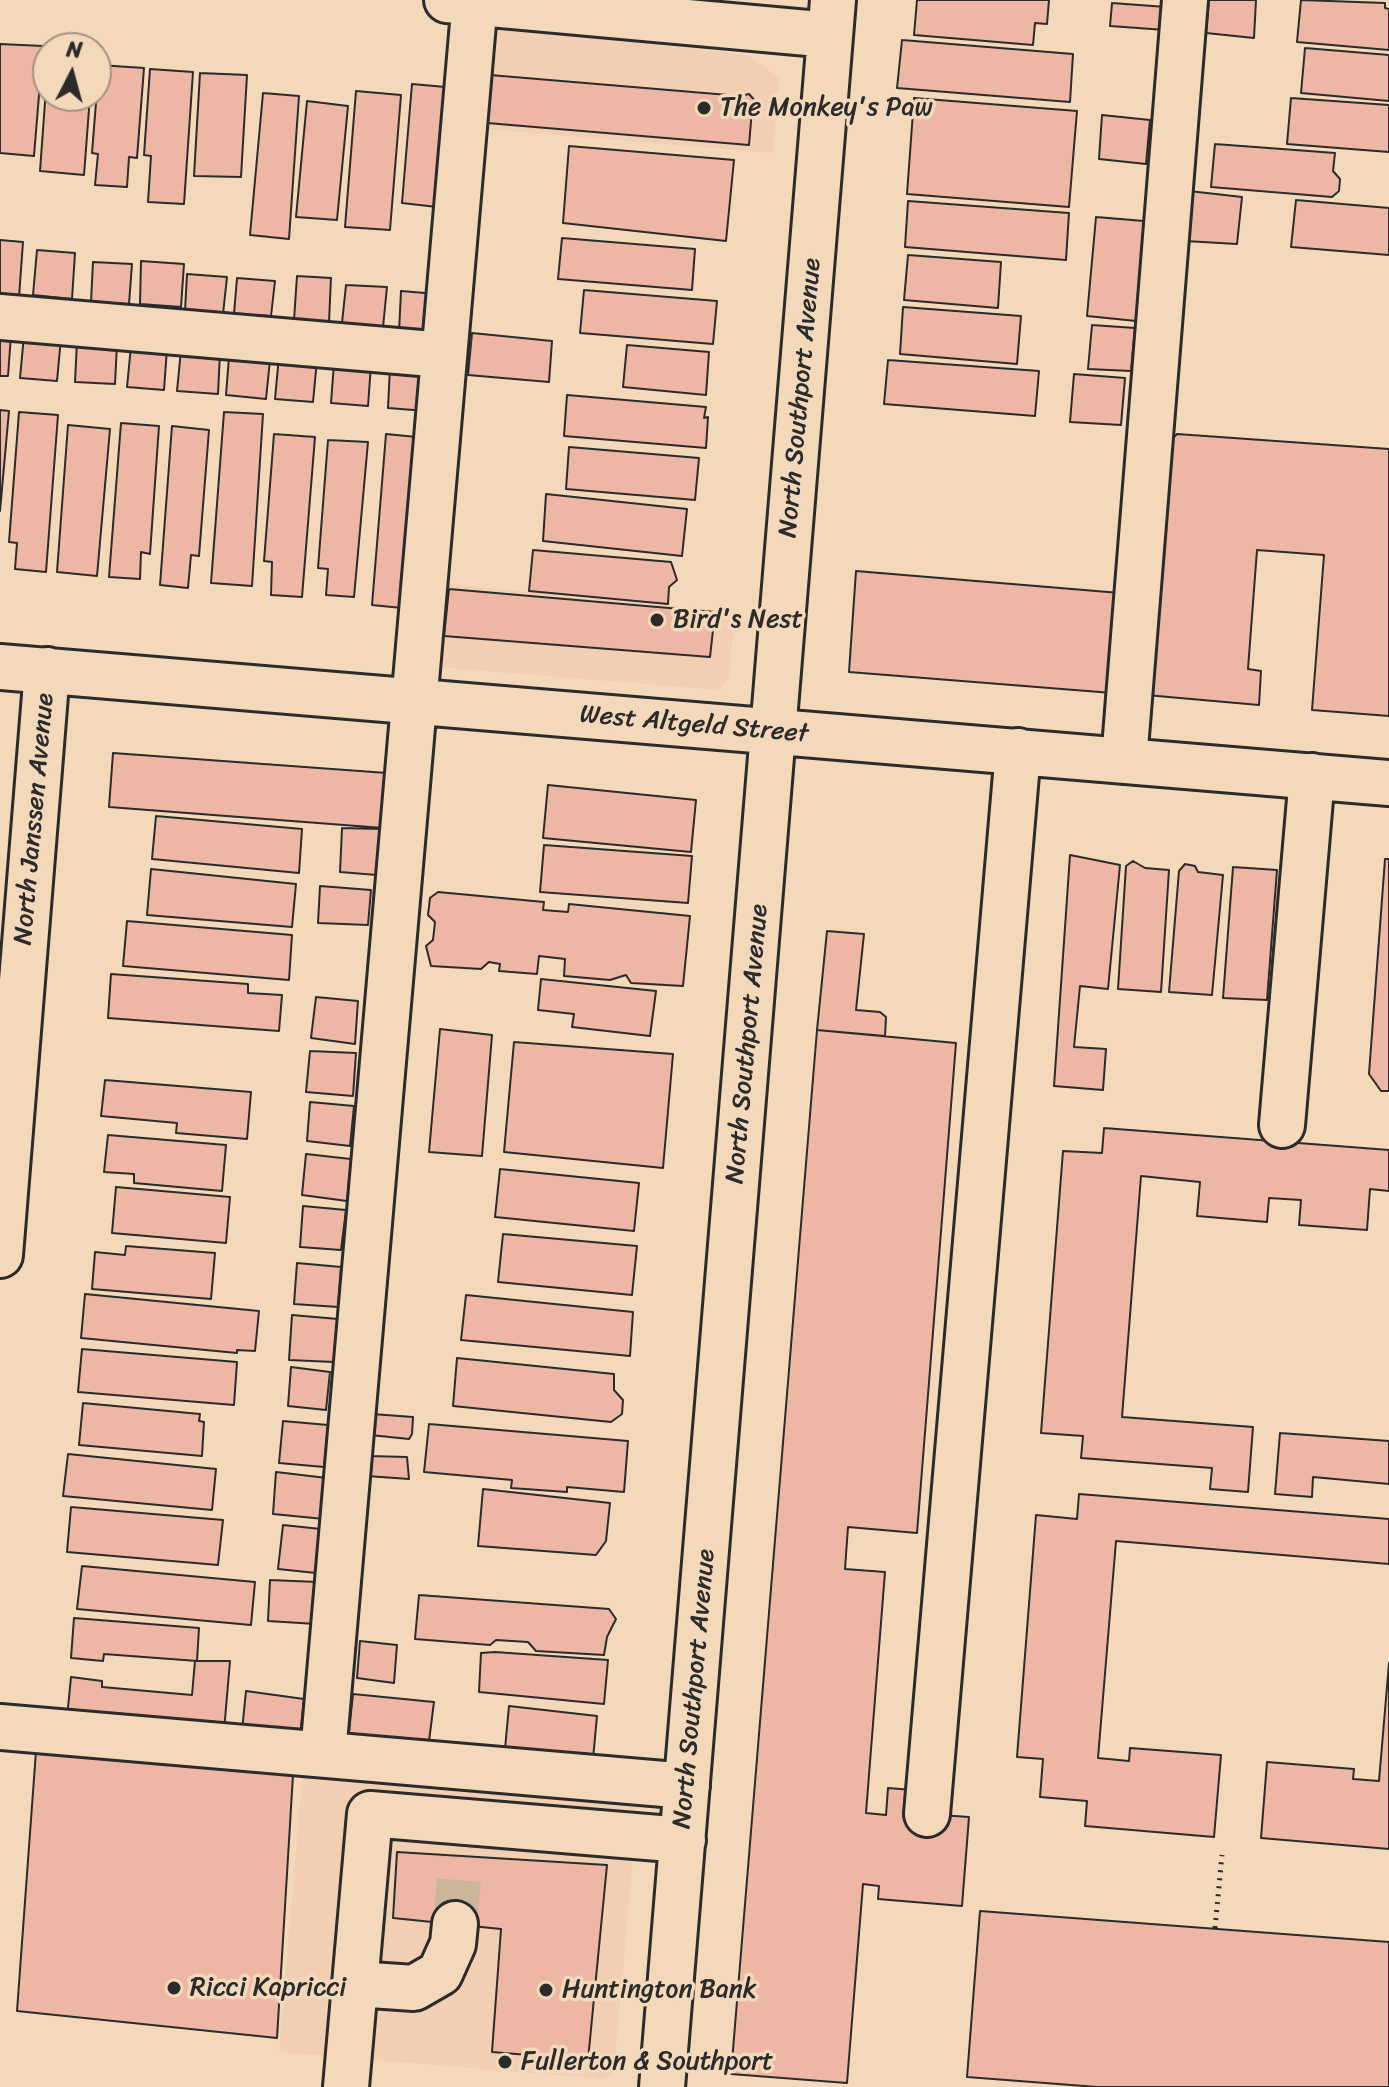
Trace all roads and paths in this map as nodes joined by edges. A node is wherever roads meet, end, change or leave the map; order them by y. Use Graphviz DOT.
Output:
graph roads {
  1 [pos="1185,0"];
  2 [pos="466,1"];
  3 [pos="832,18"];
  4 [pos="0,317"];
  5 [pos="444,355"];
  6 [pos="0,667"];
  7 [pos="47,670"];
  8 [pos="414,701"];
  9 [pos="774,731"];
  10 [pos="1018,751"];
  11 [pos="1124,761"];
  12 [pos="1312,776"];
  13 [pos="1389,783"];
  14 [pos="1282,1125"];
  15 [pos="0,1255"];
  16 [pos="0,1727"];
  17 [pos="323,1754"];
  18 [pos="687,1786"];
  19 [pos="927,1814"];
  20 [pos="683,1840"];
  21 [pos="1222,1855"];
  22 [pos="455,1924"];
  23 [pos="1215,1928"];
  24 [pos="356,1984"];
  25 [pos="346,2087"];
  26 [pos="662,2087"];
  1 -- 11 [label="street"];
  2 -- 3 [label="street"];
  2 -- 5 [label="street"];
  3 -- 9 [label="street, North Southport Avenue"];
  4 -- 5 [label="street"];
  5 -- 8 [label="street"];
  6 -- 7 [label="street, West Altgeld Street"];
  7 -- 8 [label="street, West Altgeld Street"];
  7 -- 15 [label="street, North Janssen Avenue"];
  8 -- 9 [label="street, West Altgeld Street"];
  8 -- 17 [label="street"];
  9 -- 10 [label="street, West Altgeld Street"];
  9 -- 18 [label="street, North Southport Avenue"];
  10 -- 11 [label="street, West Altgeld Street"];
  10 -- 19 [label="street"];
  11 -- 12 [label="street, West Altgeld Street"];
  12 -- 13 [label="street, West Altgeld Street"];
  12 -- 14 [label="street"];
  16 -- 17 [label="street"];
  17 -- 18 [label="street"];
  18 -- 20 [label="street, North Southport Avenue"];
  20 -- 24 [label="street"];
  20 -- 26 [label="street, North Southport Avenue"];
  21 -- 23 [label="path"];
  22 -- 24 [label="street"];
  24 -- 25 [label="street"];
}
